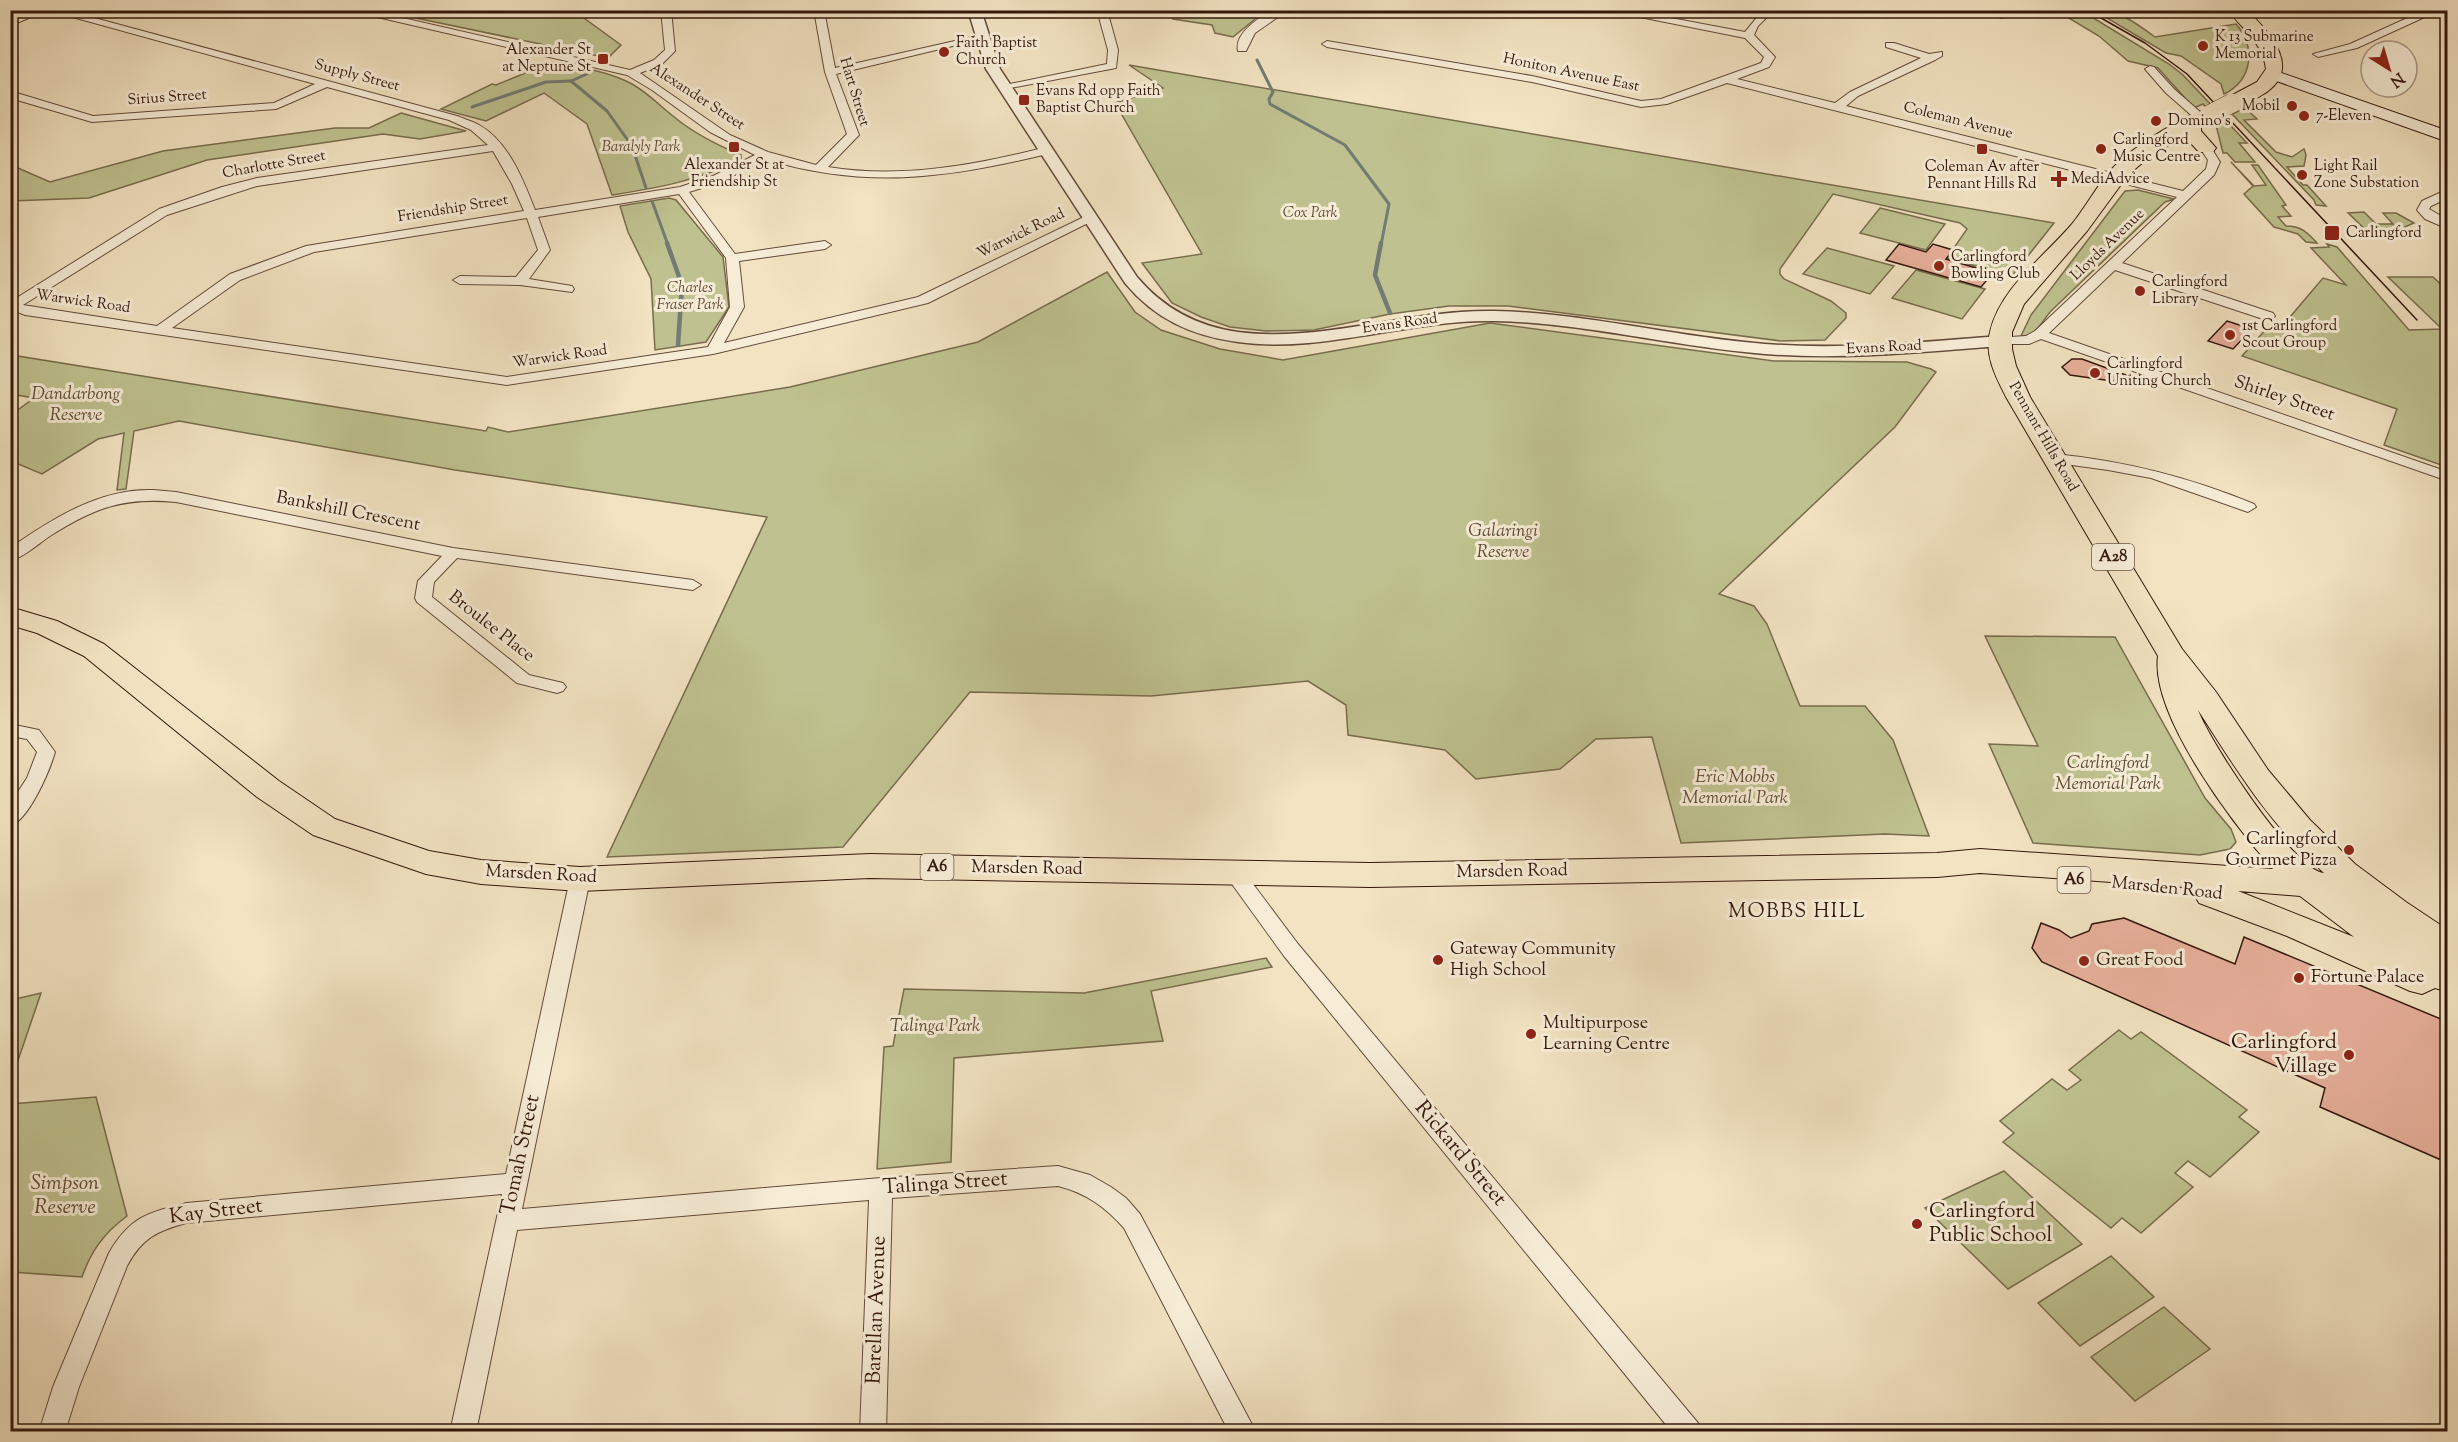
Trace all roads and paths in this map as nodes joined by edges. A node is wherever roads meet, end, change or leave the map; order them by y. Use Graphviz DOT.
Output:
graph roads {
  1 [pos="42,10"];
  2 [pos="52,10"];
  3 [pos="352,10"];
  4 [pos="666,10"];
  5 [pos="819,10"];
  6 [pos="974,10"];
  7 [pos="1102,10"];
  8 [pos="1283,10"];
  9 [pos="1610,10"];
  10 [pos="1768,10"];
  11 [pos="1978,10"];
  12 [pos="2235,10"];
  13 [pos="2435,10"];
  14 [pos="2002,15"];
  15 [pos="10,23"];
  16 [pos="982,36"];
  17 [pos="1748,36"];
  18 [pos="1327,44"];
  19 [pos="1890,45"];
  20 [pos="1242,49"];
  21 [pos="2319,54"];
  22 [pos="2150,69"];
  23 [pos="830,72"];
  24 [pos="632,73"];
  25 [pos="2273,75"];
  26 [pos="1725,79"];
  27 [pos="325,84"];
  28 [pos="1005,88"];
  29 [pos="10,94"];
  30 [pos="1836,108"];
  31 [pos="2201,119"];
  32 [pos="2448,137"];
  33 [pos="498,147"];
  34 [pos="1044,147"];
  35 [pos="2206,148"];
  36 [pos="764,155"];
  37 [pos="819,169"];
  38 [pos="2116,178"];
  39 [pos="682,190"];
  40 [pos="2448,193"];
  41 [pos="2184,195"];
  42 [pos="531,213"];
  43 [pos="1090,219"];
  44 [pos="2448,225"];
  45 [pos="825,245"];
  46 [pos="732,258"];
  47 [pos="2111,264"];
  48 [pos="460,280"];
  49 [pos="520,281"];
  50 [pos="567,289"];
  51 [pos="14,306"];
  52 [pos="2268,316"];
  53 [pos="160,330"];
  54 [pos="2040,334"];
  55 [pos="2000,341"];
  56 [pos="713,350"];
  57 [pos="2055,459"];
  58 [pos="2448,477"];
  59 [pos="2248,507"];
  60 [pos="453,553"];
  61 [pos="10,556"];
  62 [pos="693,585"];
  63 [pos="10,616"];
  64 [pos="2171,655"];
  65 [pos="557,687"];
  66 [pos="10,730"];
  67 [pos="2246,762"];
  68 [pos="10,819"];
  69 [pos="2253,822"];
  70 [pos="1937,865"];
  71 [pos="1234,873"];
  72 [pos="2163,873"];
  73 [pos="580,879"];
  74 [pos="2322,889"];
  75 [pos="2211,894"];
  76 [pos="2391,910"];
  77 [pos="2448,947"];
  78 [pos="2448,979"];
  79 [pos="2448,992"];
  80 [pos="515,1183"];
  81 [pos="881,1188"];
  82 [pos="507,1221"];
  83 [pos="52,1431"];
  84 [pos="464,1431"];
  85 [pos="873,1431"];
  86 [pos="1243,1431"];
  87 [pos="1689,1431"];
  1 -- 15 [label="street"];
  2 -- 27 [label="street, Supply Street"];
  3 -- 24 [label="street, Alexander Street"];
  4 -- 24 [label="street"];
  5 -- 23 [label="street, Hart Street"];
  6 -- 16 [label="street, Evans Road"];
  7 -- 28 [label="street"];
  8 -- 20 [label="street"];
  9 -- 17 [label="street"];
  10 -- 17 [label="street"];
  11 -- 14 [label="street"];
  12 -- 25 [label="highway"];
  13 -- 21 [label="street"];
  16 -- 23 [label="street"];
  16 -- 28 [label="street, Evans Road"];
  17 -- 26 [label="street, Honiton Avenue East"];
  18 -- 26 [label="street, Honiton Avenue East"];
  19 -- 30 [label="street"];
  22 -- 31 [label="street"];
  23 -- 37 [label="street, Hart Street"];
  24 -- 36 [label="street, Alexander Street"];
  25 -- 31 [label="highway, bridge"];
  25 -- 32 [label="main road"];
  26 -- 30 [label="street, Coleman Avenue"];
  27 -- 29 [label="street, Sirius Street"];
  27 -- 33 [label="street, Supply Street"];
  28 -- 34 [label="street, Evans Road"];
  30 -- 38 [label="street, Coleman Avenue"];
  31 -- 35 [label="highway"];
  31 -- 38 [label="highway"];
  33 -- 42 [label="street, Supply Street"];
  33 -- 51 [label="street, Charlotte Street"];
  34 -- 37 [label="street, Alexander Street"];
  34 -- 43 [label="street, Evans Road"];
  35 -- 41 [label="street, Lloyds Avenue"];
  36 -- 37 [label="street, Alexander Street"];
  36 -- 39 [label="street, Friendship Street"];
  38 -- 41 [label="street, Coleman Avenue"];
  38 -- 55 [label="highway"];
  39 -- 42 [label="street, Friendship Street"];
  39 -- 46 [label="street"];
  40 -- 44 [label="street"];
  41 -- 47 [label="street, Lloyds Avenue"];
  42 -- 49 [label="street, Supply Street"];
  42 -- 53 [label="street, Friendship Street"];
  43 -- 55 [label="street, Evans Road"];
  43 -- 56 [label="street, Warwick Road"];
  45 -- 46 [label="street"];
  46 -- 56 [label="street"];
  47 -- 52 [label="street"];
  47 -- 54 [label="street, Lloyds Avenue"];
  48 -- 49 [label="street"];
  49 -- 50 [label="street"];
  51 -- 53 [label="street, Warwick Road"];
  53 -- 56 [label="street, Warwick Road"];
  54 -- 55 [label="street"];
  54 -- 58 [label="street, Shirley Street"];
  55 -- 57 [label="highway, Pennant Hills Road / A28"];
  57 -- 59 [label="street"];
  57 -- 64 [label="highway, Pennant Hills Road / A28"];
  60 -- 61 [label="street, Bankshill Crescent"];
  60 -- 62 [label="street, Bankshill Crescent"];
  60 -- 65 [label="street, Broulee Place"];
  63 -- 73 [label="highway, Marsden Road / A6"];
  64 -- 67 [label="highway, Pennant Hills Road / A28"];
  64 -- 69 [label="highway, Pennant Hills Road / A28"];
  66 -- 68 [label="street"];
  67 -- 74 [label="highway, A6"];
  67 -- 76 [label="highway, Pennant Hills Road / A28"];
  69 -- 72 [label="highway"];
  69 -- 74 [label="highway, Pennant Hills Road / A28"];
  70 -- 71 [label="highway, Marsden Road / A6"];
  70 -- 72 [label="highway, Marsden Road / A6"];
  70 -- 75 [label="highway, Marsden Road / A6"];
  71 -- 73 [label="highway, Marsden Road / A6"];
  71 -- 87 [label="street, Rickard Street"];
  72 -- 74 [label="highway, Marsden Road / A6"];
  73 -- 80 [label="street, Tomah Street"];
  74 -- 75 [label="highway, Marsden Road / A6"];
  74 -- 76 [label="highway, Marsden Road / A6"];
  74 -- 78 [label="highway, Pennant Hills Road / A28"];
  75 -- 79 [label="highway, A6"];
  76 -- 77 [label="highway, Pennant Hills Road / A28"];
  80 -- 82 [label="street, Tomah Street"];
  80 -- 83 [label="street, Kay Street"];
  81 -- 82 [label="street, Talinga Street"];
  81 -- 85 [label="street, Barellan Avenue"];
  81 -- 86 [label="street, Talinga Street"];
  82 -- 84 [label="street, Tomah Street"];
}
